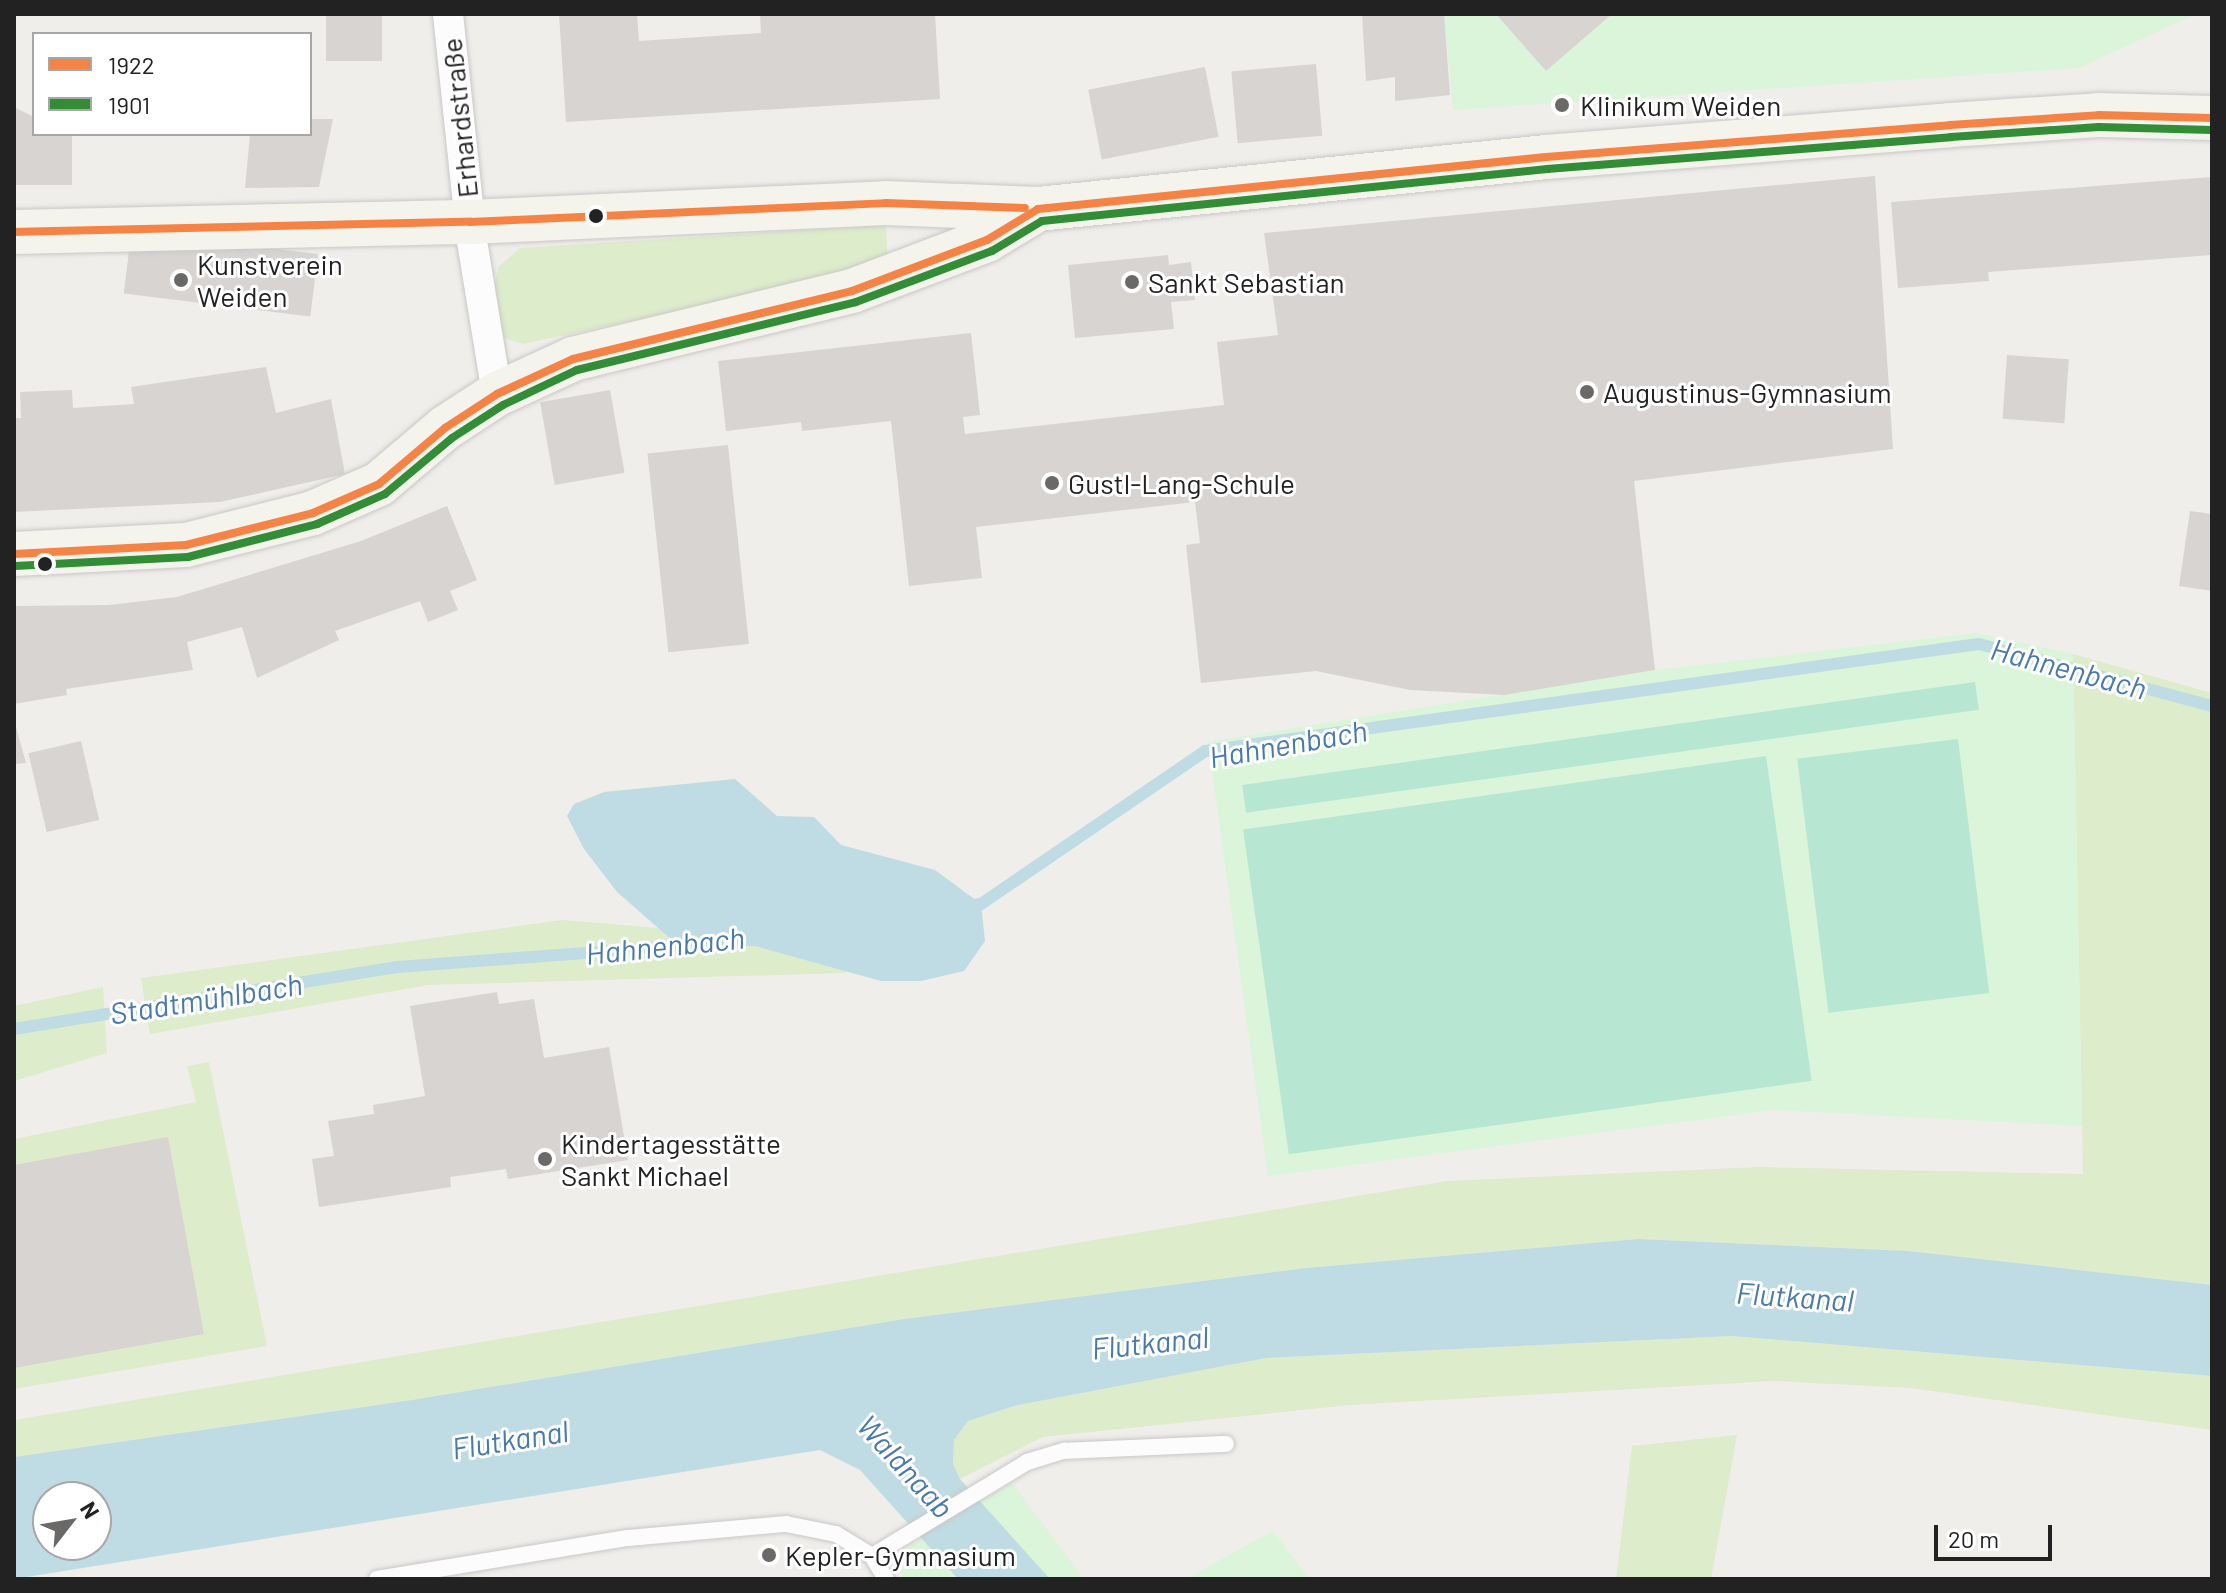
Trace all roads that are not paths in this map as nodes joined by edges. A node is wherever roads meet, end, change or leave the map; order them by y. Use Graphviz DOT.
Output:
graph roads {
  1 [pos="448,14"];
  2 [pos="2212,118"];
  3 [pos="1038,209"];
  4 [pos="470,222"];
  5 [pos="14,232"];
  6 [pos="497,394"];
  7 [pos="14,554"];
  8 [pos="1226,1444"];
  9 [pos="872,1556"];
  10 [pos="377,1579"];
  11 [pos="886,1579"];
  1 -- 4 [label="street, Erhardstraße"];
  2 -- 3 [label="street"];
  3 -- 4 [label="street"];
  3 -- 6 [label="street"];
  4 -- 5 [label="street"];
  4 -- 6 [label="street, Erhardstraße"];
  6 -- 7 [label="street"];
  8 -- 9 [label="lane"];
  9 -- 10 [label="lane"];
  9 -- 11 [label="lane"];
}
